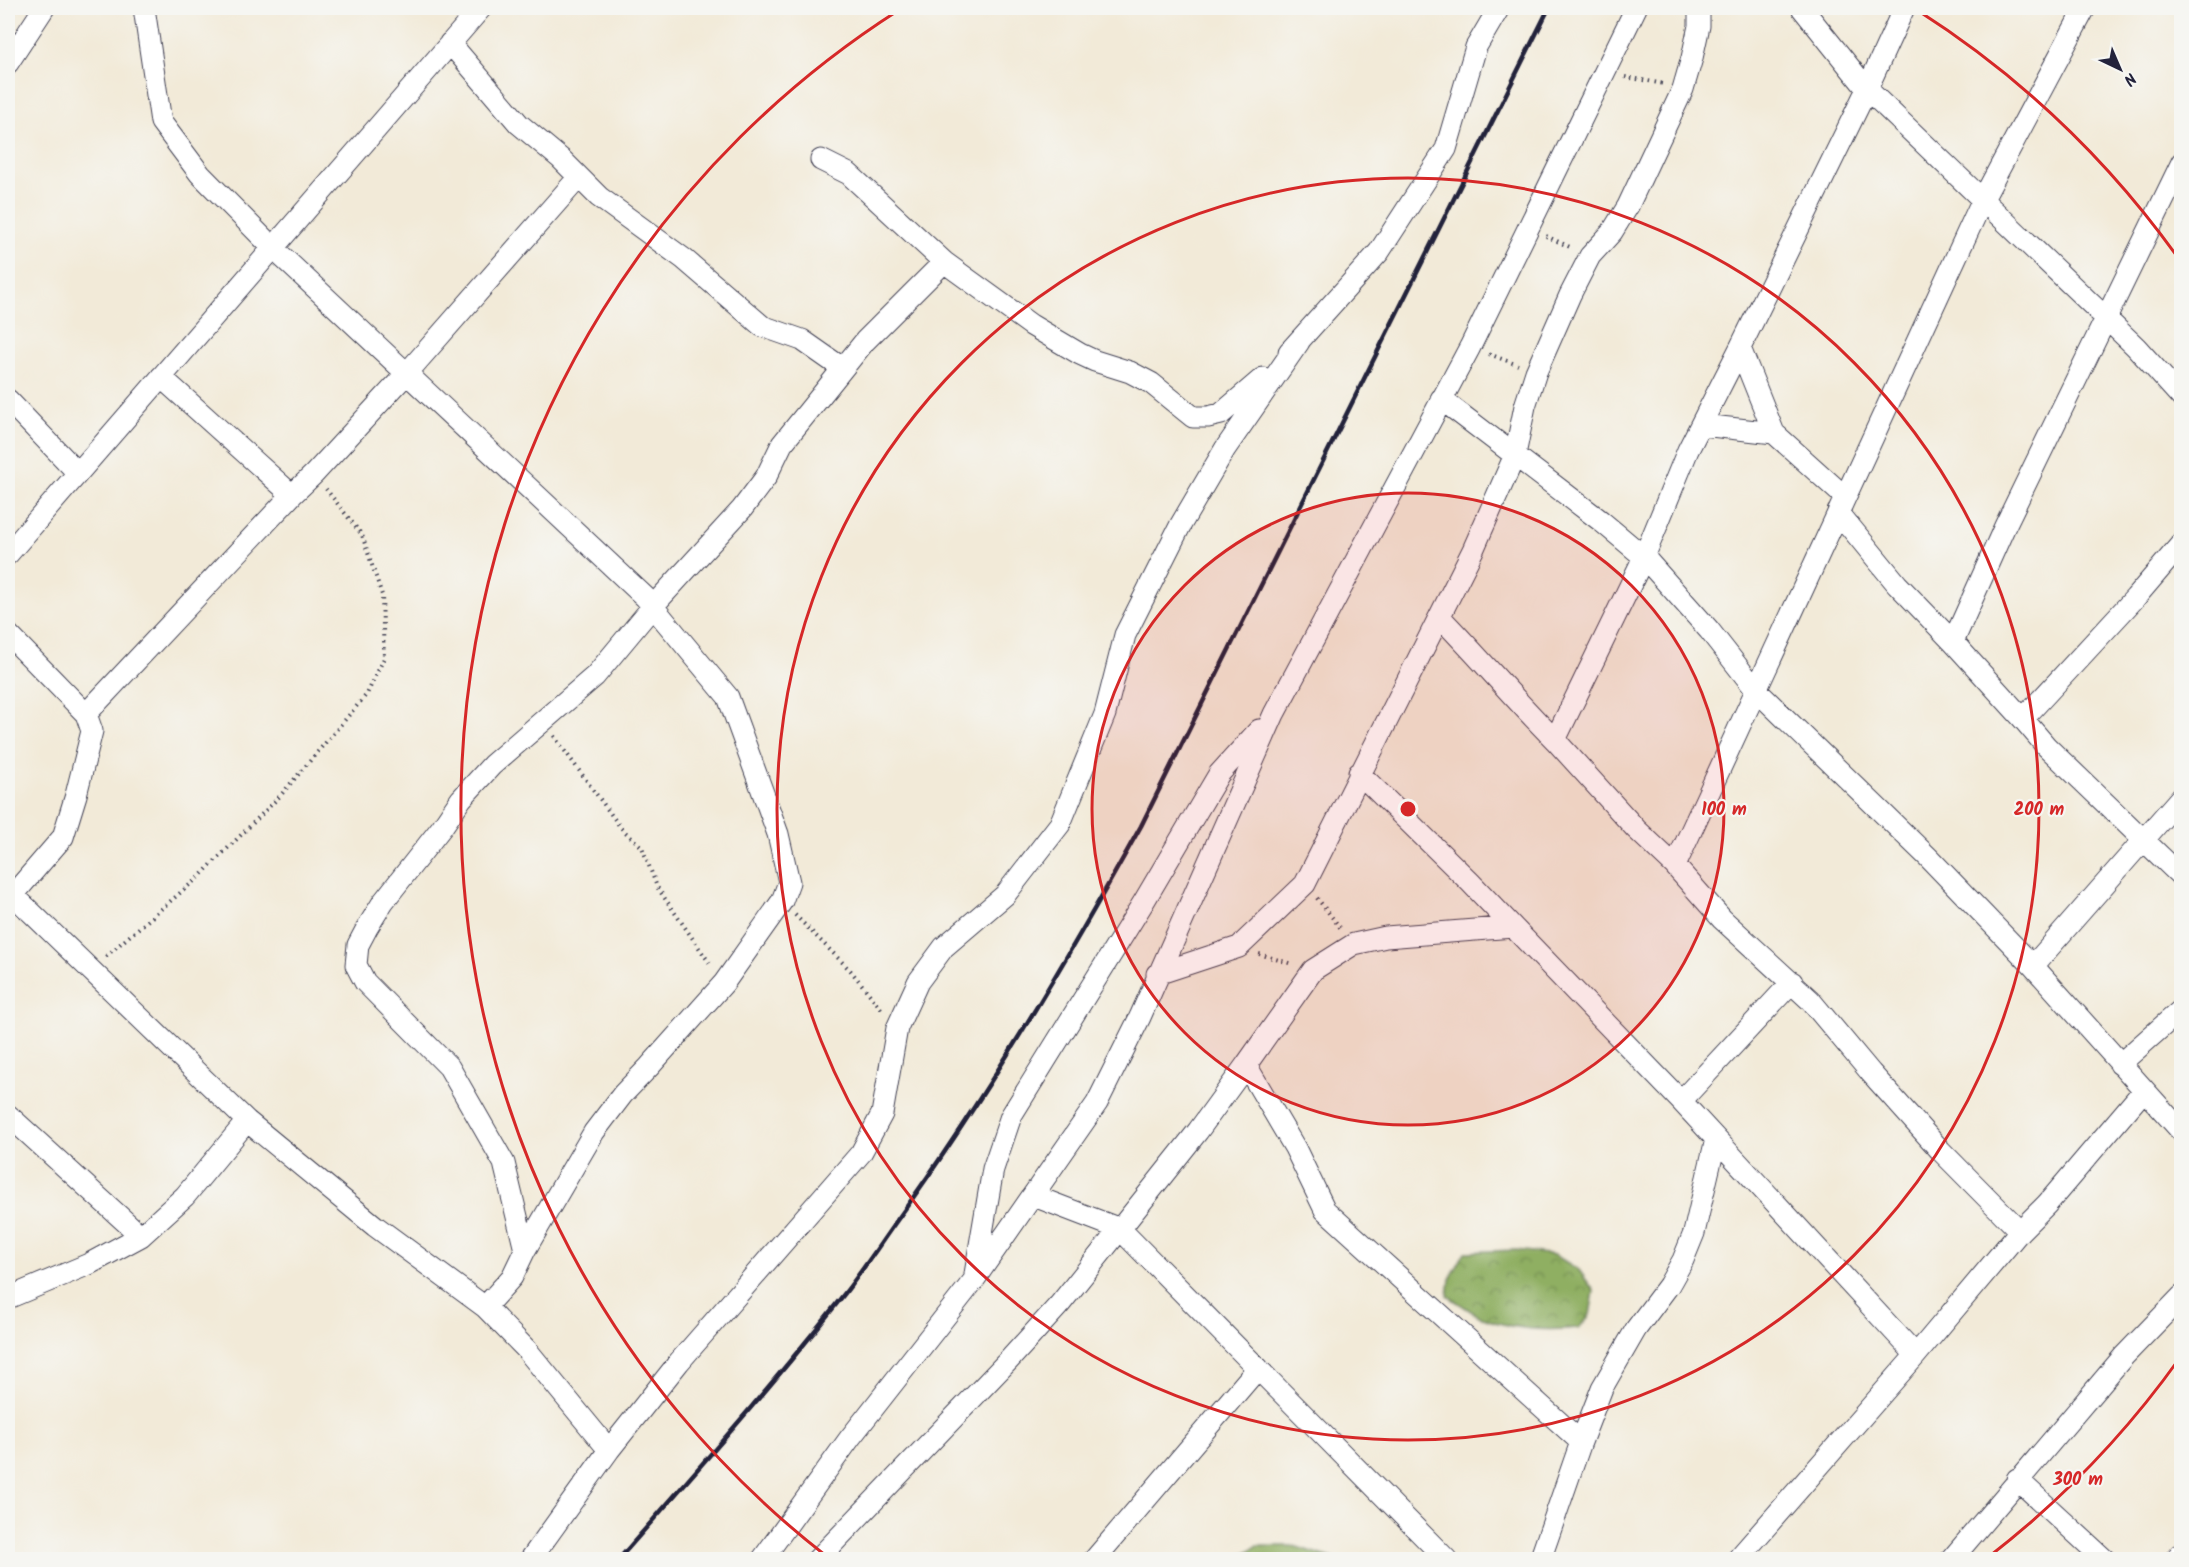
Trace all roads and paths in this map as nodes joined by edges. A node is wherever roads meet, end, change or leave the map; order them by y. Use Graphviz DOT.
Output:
graph roads {
  1 [pos="44,8"];
  2 [pos="144,8"];
  3 [pos="481,8"];
  4 [pos="1499,8"];
  5 [pos="1636,8"];
  6 [pos="1699,8"];
  7 [pos="1802,8"];
  8 [pos="1904,8"];
  9 [pos="2085,8"];
  10 [pos="450,43"];
  11 [pos="8,63"];
  12 [pos="1604,74"];
  13 [pos="1683,89"];
  14 [pos="1867,89"];
  15 [pos="821,160"];
  16 [pos="2181,165"];
  17 [pos="579,177"];
  18 [pos="1982,201"];
  19 [pos="1528,229"];
  20 [pos="273,248"];
  21 [pos="1590,256"];
  22 [pos="944,262"];
  23 [pos="2105,320"];
  24 [pos="1299,342"];
  25 [pos="1470,347"];
  26 [pos="1740,348"];
  27 [pos="842,368"];
  28 [pos="1536,372"];
  29 [pos="407,374"];
  30 [pos="161,377"];
  31 [pos="2181,398"];
  32 [pos="1441,399"];
  33 [pos="8,400"];
  34 [pos="1702,425"];
  35 [pos="1774,433"];
  36 [pos="1515,455"];
  37 [pos="78,473"];
  38 [pos="314,474"];
  39 [pos="292,495"];
  40 [pos="1842,505"];
  41 [pos="2181,543"];
  42 [pos="8,554"];
  43 [pos="1644,557"];
  44 [pos="653,606"];
  45 [pos="1440,617"];
  46 [pos="8,634"];
  47 [pos="1953,642"];
  48 [pos="1756,690"];
  49 [pos="86,714"];
  50 [pos="1274,714"];
  51 [pos="2023,718"];
  52 [pos="543,721"];
  53 [pos="1555,740"];
  54 [pos="1359,773"];
  55 [pos="2181,796"];
  56 [pos="2143,840"];
  57 [pos="1675,866"];
  58 [pos="2181,877"];
  59 [pos="1305,884"];
  60 [pos="10,892"];
  61 [pos="783,901"];
  62 [pos="1513,927"];
  63 [pos="1354,944"];
  64 [pos="1239,947"];
  65 [pos="2033,966"];
  66 [pos="90,969"];
  67 [pos="1313,970"];
  68 [pos="1157,974"];
  69 [pos="1792,982"];
  70 [pos="724,983"];
  71 [pos="2181,1009"];
  72 [pos="897,1028"];
  73 [pos="2120,1064"];
  74 [pos="1246,1065"];
  75 [pos="2144,1090"];
  76 [pos="1681,1101"];
  77 [pos="8,1115"];
  78 [pos="247,1121"];
  79 [pos="2181,1132"];
  80 [pos="1716,1139"];
  81 [pos="1034,1196"];
  82 [pos="1120,1229"];
  83 [pos="2020,1231"];
  84 [pos="141,1236"];
  85 [pos="525,1250"];
  86 [pos="974,1280"];
  87 [pos="2181,1296"];
  88 [pos="8,1298"];
  89 [pos="485,1307"];
  90 [pos="1916,1355"];
  91 [pos="1258,1368"];
  92 [pos="1581,1442"];
  93 [pos="609,1450"];
  94 [pos="2017,1479"];
  95 [pos="2181,1552"];
  96 [pos="530,1560"];
  97 [pos="762,1560"];
  98 [pos="817,1560"];
  99 [pos="1094,1560"];
  100 [pos="1447,1560"];
  101 [pos="1540,1560"];
  102 [pos="1737,1560"];
  103 [pos="1951,1560"];
  104 [pos="2105,1560"];
  105 [pos="2175,1560"];
  1 -- 11 [label="street"];
  2 -- 20 [label="street"];
  3 -- 10 [label="street"];
  4 -- 24 [label="street"];
  5 -- 12 [label="street"];
  6 -- 13 [label="street"];
  7 -- 14 [label="street"];
  8 -- 14 [label="street"];
  9 -- 18 [label="street"];
  10 -- 17 [label="street"];
  10 -- 20 [label="street"];
  12 -- 13 [label="path"];
  12 -- 19 [label="street"];
  13 -- 21 [label="street"];
  14 -- 18 [label="street"];
  14 -- 26 [label="street"];
  15 -- 22 [label="street"];
  16 -- 23 [label="street"];
  17 -- 27 [label="street"];
  17 -- 29 [label="street"];
  18 -- 23 [label="street"];
  18 -- 40 [label="street"];
  19 -- 21 [label="path"];
  19 -- 25 [label="street"];
  20 -- 29 [label="street"];
  20 -- 30 [label="street"];
  21 -- 28 [label="street"];
  22 -- 24 [label="street"];
  22 -- 27 [label="street"];
  23 -- 31 [label="street"];
  23 -- 47 [label="street"];
  24 -- 72 [label="street"];
  25 -- 28 [label="path"];
  25 -- 32 [label="street"];
  26 -- 34 [label="street"];
  26 -- 35 [label="street"];
  27 -- 44 [label="street"];
  28 -- 36 [label="street"];
  29 -- 38 [label="street"];
  29 -- 44 [label="street"];
  30 -- 37 [label="street"];
  30 -- 39 [label="street"];
  32 -- 36 [label="street"];
  32 -- 50 [label="street"];
  33 -- 37 [label="street"];
  34 -- 35 [label="street"];
  34 -- 43 [label="street"];
  35 -- 40 [label="street"];
  36 -- 43 [label="street"];
  36 -- 45 [label="street"];
  37 -- 42 [label="street"];
  38 -- 39 [label="street"];
  38 -- 66 [label="path"];
  39 -- 49 [label="street"];
  40 -- 47 [label="street"];
  40 -- 48 [label="street"];
  41 -- 51 [label="street"];
  43 -- 48 [label="street"];
  43 -- 53 [label="street"];
  44 -- 52 [label="street"];
  44 -- 61 [label="street"];
  45 -- 53 [label="street"];
  45 -- 54 [label="street"];
  46 -- 49 [label="street"];
  47 -- 51 [label="street"];
  48 -- 57 [label="street"];
  48 -- 65 [label="street"];
  49 -- 60 [label="street"];
  50 -- 68 [label="street"];
  50 -- 86 [label="street"];
  51 -- 56 [label="street"];
  52 -- 70 [label="path"];
  52 -- 85 [label="street"];
  53 -- 57 [label="street"];
  54 -- 59 [label="street"];
  54 -- 62 [label="street"];
  55 -- 56 [label="street"];
  56 -- 58 [label="street"];
  56 -- 65 [label="street"];
  57 -- 69 [label="street"];
  59 -- 63 [label="path"];
  59 -- 64 [label="street"];
  60 -- 66 [label="street"];
  61 -- 70 [label="street"];
  61 -- 72 [label="path"];
  62 -- 63 [label="street"];
  62 -- 76 [label="street"];
  63 -- 67 [label="street"];
  64 -- 67 [label="path"];
  64 -- 68 [label="street"];
  65 -- 73 [label="street"];
  66 -- 78 [label="street"];
  67 -- 74 [label="street"];
  68 -- 81 [label="street"];
  69 -- 76 [label="street"];
  69 -- 83 [label="street"];
  70 -- 85 [label="street"];
  71 -- 73 [label="street"];
  72 -- 93 [label="street"];
  73 -- 75 [label="street"];
  74 -- 82 [label="street"];
  74 -- 92 [label="street"];
  75 -- 79 [label="street"];
  75 -- 83 [label="street"];
  76 -- 80 [label="street"];
  77 -- 84 [label="street"];
  78 -- 84 [label="street"];
  78 -- 89 [label="street"];
  80 -- 90 [label="street"];
  80 -- 92 [label="street"];
  81 -- 82 [label="street"];
  81 -- 86 [label="street"];
  82 -- 91 [label="street"];
  82 -- 98 [label="street"];
  83 -- 90 [label="street"];
  84 -- 88 [label="street"];
  85 -- 89 [label="street"];
  86 -- 97 [label="street"];
  87 -- 94 [label="street"];
  89 -- 93 [label="street"];
  90 -- 102 [label="street"];
  91 -- 99 [label="street"];
  91 -- 100 [label="street"];
  92 -- 101 [label="street"];
  93 -- 96 [label="street"];
  94 -- 103 [label="street"];
  94 -- 104 [label="street"];
  95 -- 105 [label="street"];
}
